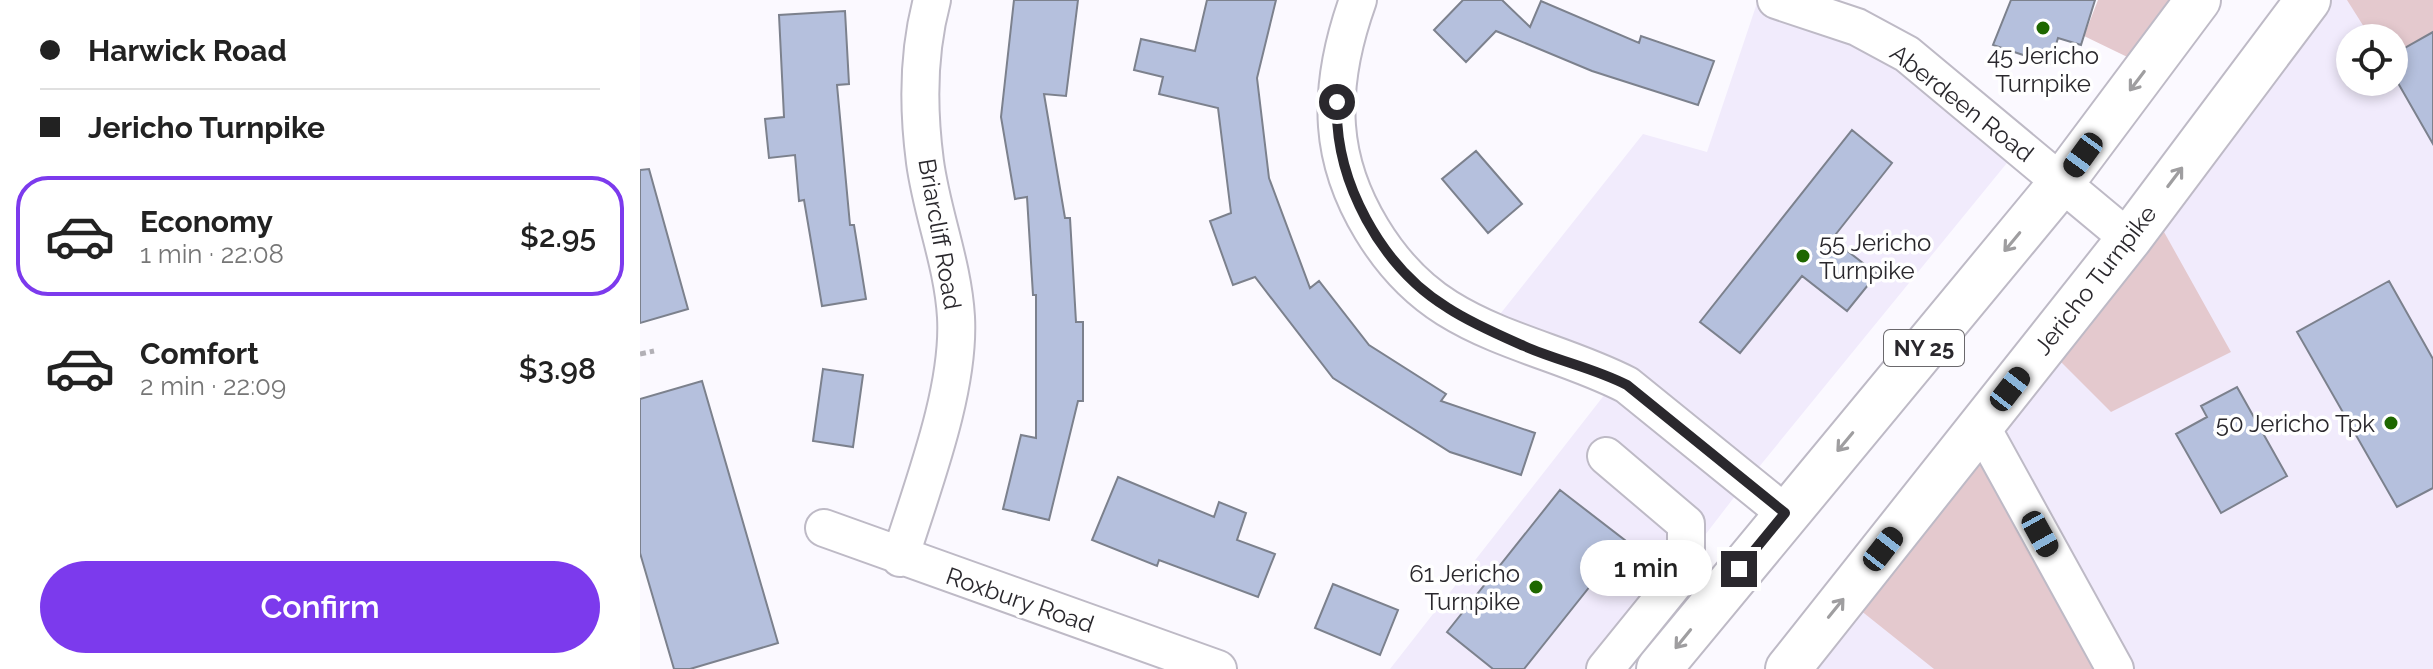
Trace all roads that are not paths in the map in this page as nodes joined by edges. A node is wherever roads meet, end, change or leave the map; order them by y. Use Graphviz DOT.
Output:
graph roads {
  1 [pos="932,0"];
  2 [pos="1358,0"];
  3 [pos="1776,0"];
  4 [pos="2198,0"];
  5 [pos="2308,0"];
  6 [pos="2062,182"];
  7 [pos="2129,239"];
  8 [pos="1981,426"];
  9 [pos="1606,456"];
  10 [pos="1785,513"];
  11 [pos="824,528"];
  12 [pos="900,558"];
  13 [pos="1703,582"];
  14 [pos="1218,669"];
  15 [pos="1605,669"];
  16 [pos="1659,669"];
  17 [pos="1788,669"];
  18 [pos="2115,669"];
  1 -- 12 [label="street, Briarcliff Road"];
  2 -- 10 [label="street"];
  3 -- 6 [label="street, Aberdeen Road"];
  4 -- 6 [label="main road, NY 25, one-way"];
  7 -- 5 [label="main road, Jericho Turnpike, one-way"];
  6 -- 7 [label="street, Aberdeen Road"];
  6 -- 10 [label="main road, NY 25, one-way"];
  7 -- 8 [label="main road, Jericho Turnpike"];
  17 -- 8 [label="main road, Jericho Turnpike, one-way"];
  8 -- 18 [label="street"];
  9 -- 13 [label="street"];
  10 -- 13 [label="main road, NY 25"];
  11 -- 12 [label="street, Roxbury Road"];
  12 -- 14 [label="street, Roxbury Road"];
  13 -- 15 [label="street"];
  13 -- 16 [label="main road, NY 25, one-way"];
}
